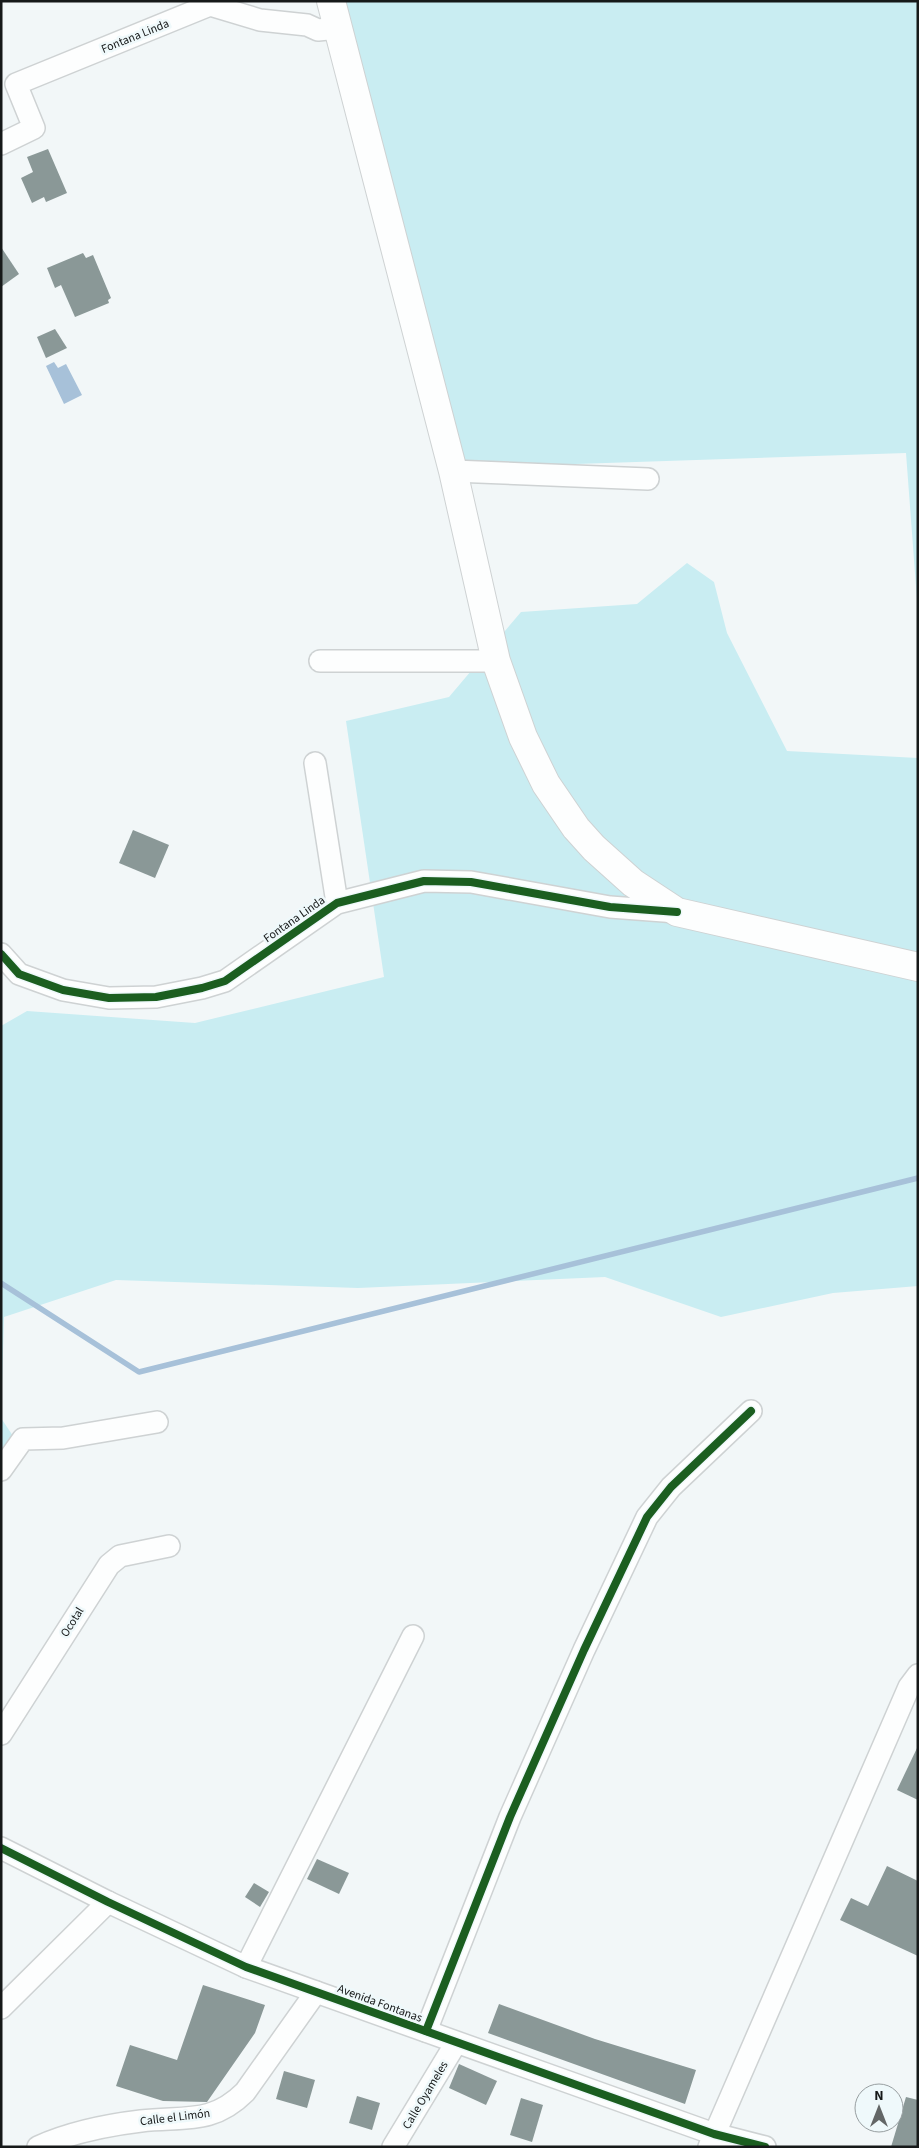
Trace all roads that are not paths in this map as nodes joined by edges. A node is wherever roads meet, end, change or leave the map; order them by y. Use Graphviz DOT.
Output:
graph roads {
  1 [pos="331,1"];
  2 [pos="338,28"];
  3 [pos="1,144"];
  4 [pos="453,471"];
  5 [pos="648,478"];
  6 [pos="496,661"];
  7 [pos="320,662"];
  8 [pos="315,763"];
  9 [pos="337,903"];
  10 [pos="677,912"];
  11 [pos="1,954"];
  12 [pos="918,968"];
  13 [pos="751,1411"];
  14 [pos="157,1422"];
  15 [pos="1,1470"];
  16 [pos="169,1546"];
  17 [pos="413,1636"];
  18 [pos="918,1674"];
  19 [pos="1,1734"];
  20 [pos="1,1848"];
  21 [pos="108,1902"];
  22 [pos="246,1967"];
  23 [pos="316,1992"];
  24 [pos="1,2008"];
  25 [pos="426,2031"];
  26 [pos="456,2043"];
  27 [pos="711,2140"];
  28 [pos="38,2147"];
  29 [pos="393,2147"];
  30 [pos="765,2147"];
  1 -- 2 [label="main road"];
  2 -- 3 [label="street, Fontana Linda"];
  2 -- 4 [label="main road"];
  4 -- 5 [label="street"];
  4 -- 6 [label="main road"];
  6 -- 7 [label="street"];
  6 -- 10 [label="main road"];
  8 -- 9 [label="street"];
  9 -- 10 [label="street, Fontana Linda"];
  9 -- 11 [label="street, Fontana Linda"];
  10 -- 12 [label="main road"];
  13 -- 25 [label="street"];
  14 -- 15 [label="street"];
  16 -- 19 [label="street, Ocotal"];
  17 -- 22 [label="street"];
  18 -- 27 [label="street"];
  20 -- 21 [label="street, Avenida Fontanas"];
  21 -- 22 [label="street, Avenida Fontanas"];
  21 -- 24 [label="street"];
  22 -- 23 [label="street, Avenida Fontanas"];
  23 -- 25 [label="street, Avenida Fontanas"];
  23 -- 28 [label="street, Calle el Limón"];
  25 -- 26 [label="street, Avenida Fontanas"];
  26 -- 27 [label="street, Avenida Fontanas"];
  26 -- 29 [label="street, Calle Oyameles"];
  27 -- 30 [label="street, Avenida Fontanas"];
}
